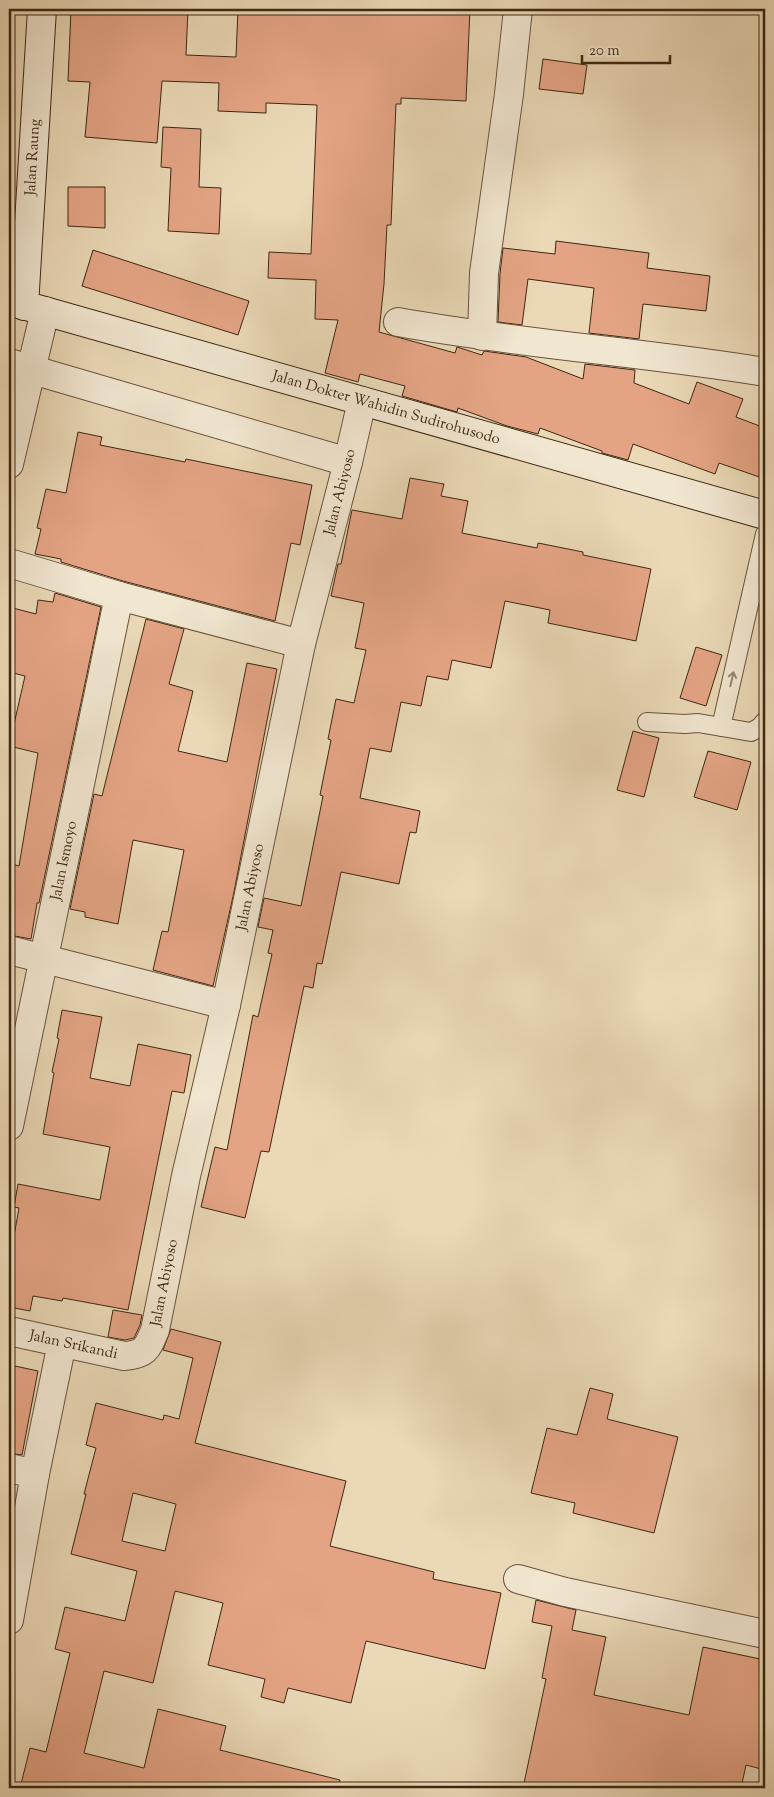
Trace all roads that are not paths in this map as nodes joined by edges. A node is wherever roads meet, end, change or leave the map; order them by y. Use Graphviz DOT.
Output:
graph roads {
  1 [pos="42,9"];
  2 [pos="518,9"];
  3 [pos="20,197"];
  4 [pos="30,309"];
  5 [pos="398,322"];
  6 [pos="482,336"];
  7 [pos="20,366"];
  8 [pos="765,372"];
  9 [pos="360,408"];
  10 [pos="348,462"];
  11 [pos="9,464"];
  12 [pos="765,516"];
  13 [pos="765,534"];
  14 [pos="9,563"];
  15 [pos="119,596"];
  16 [pos="301,644"];
  17 [pos="765,721"];
  18 [pos="647,722"];
  19 [pos="722,727"];
  20 [pos="9,950"];
  21 [pos="44,959"];
  22 [pos="226,1005"];
  23 [pos="9,1126"];
  24 [pos="9,1330"];
  25 [pos="62,1344"];
  26 [pos="138,1355"];
  27 [pos="9,1468"];
  28 [pos="35,1474"];
  29 [pos="518,1579"];
  30 [pos="9,1620"];
  31 [pos="765,1634"];
  1 -- 3 [label="street, Jalan Raung"];
  2 -- 6 [label="street"];
  3 -- 4 [label="street, Jalan Raung"];
  4 -- 7 [label="street, Jalan Raung"];
  4 -- 9 [label="street, Jalan Dokter Wahidin Sudirohusodo"];
  5 -- 6 [label="street"];
  6 -- 8 [label="street"];
  7 -- 10 [label="street"];
  7 -- 11 [label="street, Jalan Raung"];
  9 -- 10 [label="street, Jalan Abiyoso"];
  9 -- 12 [label="street, Jalan Dokter Wahidin Sudirohusodo"];
  10 -- 16 [label="street, Jalan Abiyoso"];
  19 -- 13 [label="lane, one-way"];
  14 -- 15 [label="street"];
  15 -- 16 [label="street"];
  15 -- 21 [label="street, Jalan Ismoyo"];
  16 -- 22 [label="street, Jalan Abiyoso"];
  17 -- 19 [label="lane"];
  18 -- 19 [label="lane"];
  20 -- 21 [label="street"];
  21 -- 22 [label="street"];
  21 -- 23 [label="street, Jalan Ismoyo"];
  22 -- 26 [label="street, Jalan Abiyoso"];
  24 -- 25 [label="street, Jalan Srikandi"];
  25 -- 26 [label="street, Jalan Srikandi"];
  25 -- 28 [label="street"];
  27 -- 28 [label="street"];
  28 -- 30 [label="street"];
  29 -- 31 [label="street"];
}
